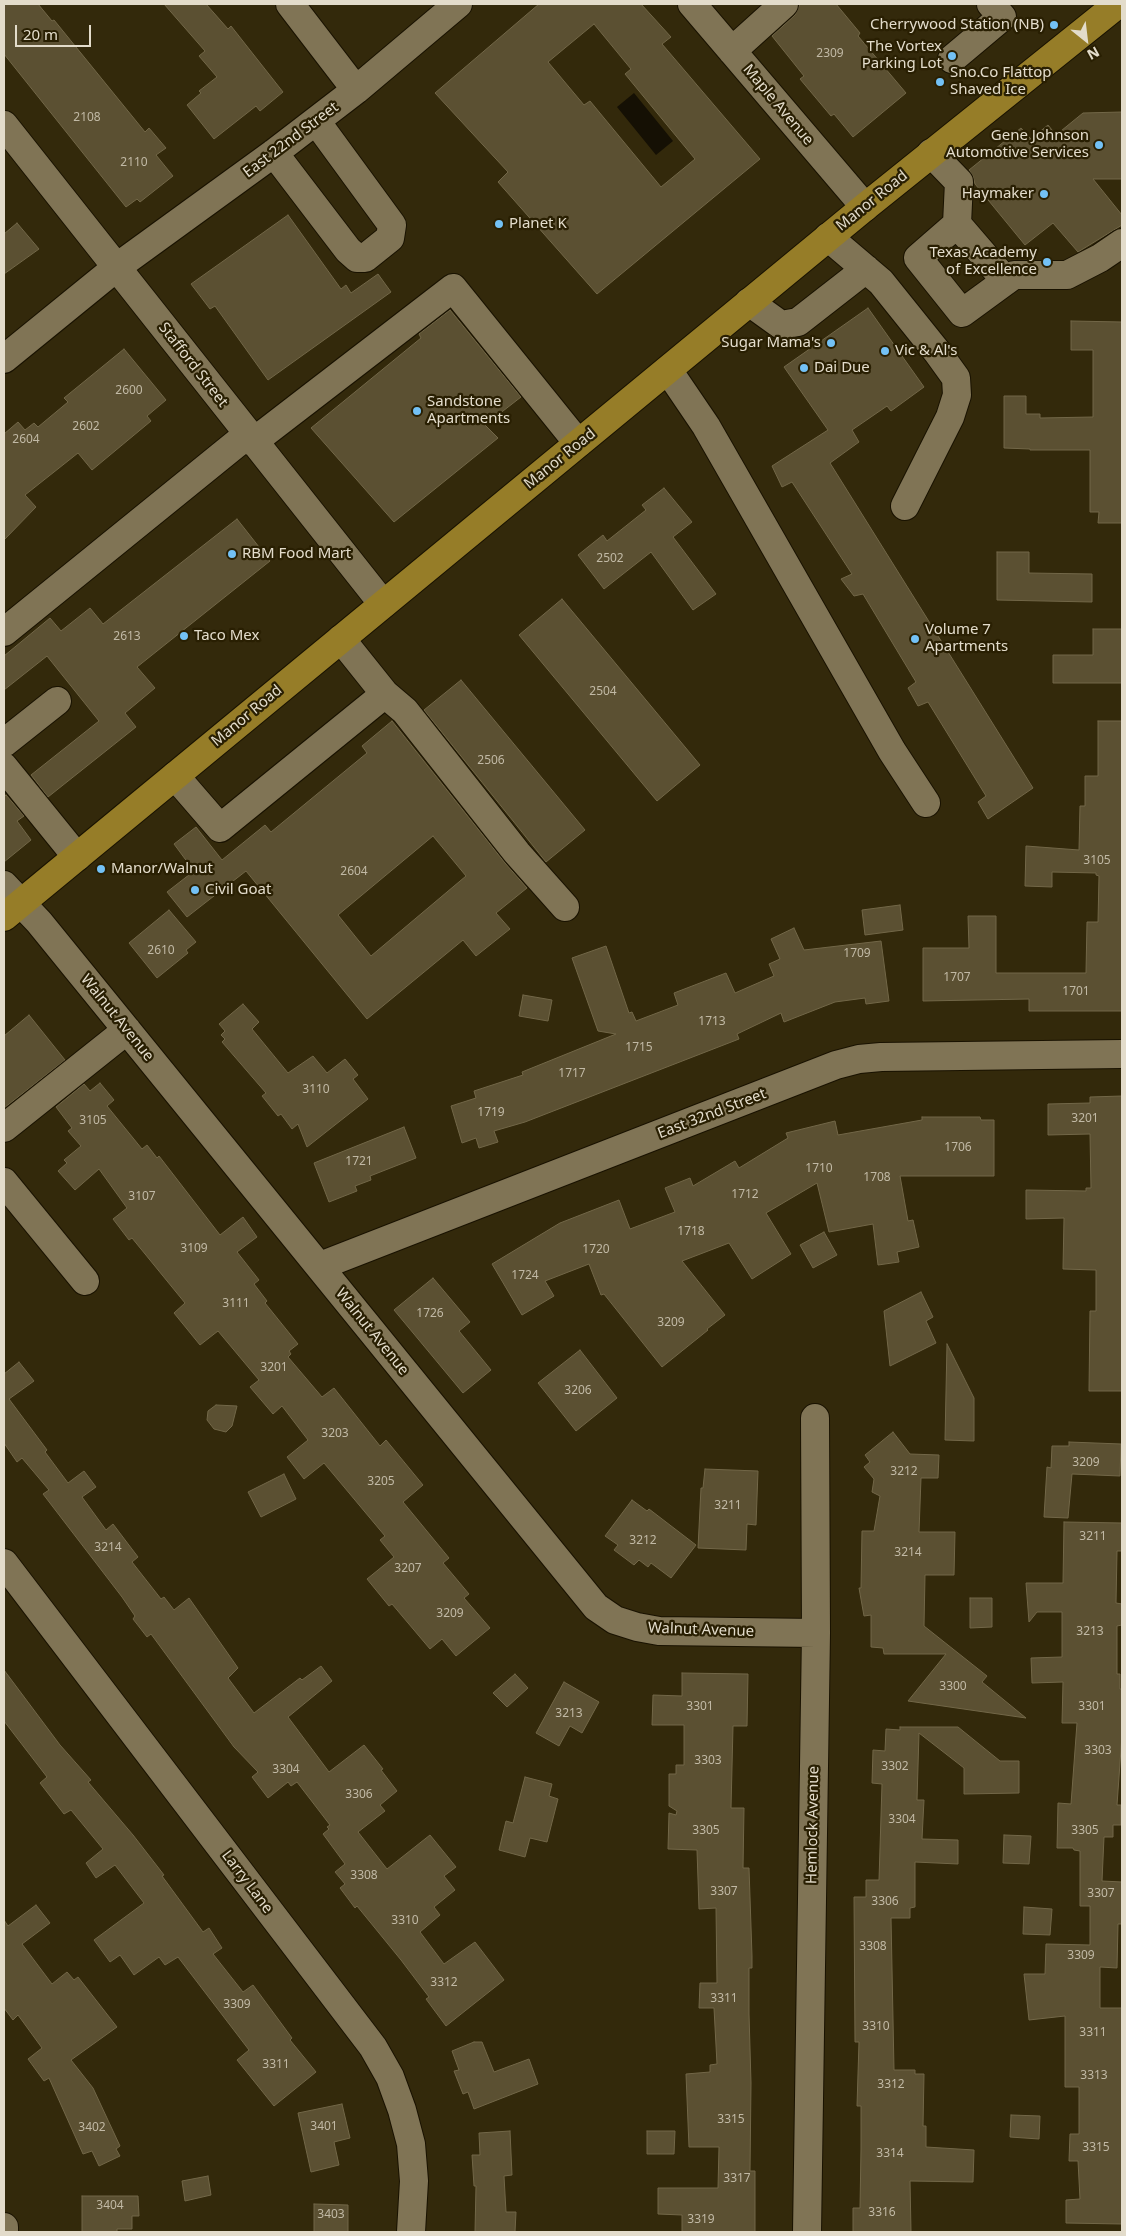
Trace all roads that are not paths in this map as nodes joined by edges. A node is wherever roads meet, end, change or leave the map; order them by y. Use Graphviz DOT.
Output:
graph roads {
  1 [pos="290,4"];
  2 [pos="458,4"];
  3 [pos="692,4"];
  4 [pos="784,4"];
  5 [pos="991,4"];
  6 [pos="1118,4"];
  7 [pos="732,51"];
  8 [pos="952,59"];
  9 [pos="356,90"];
  10 [pos="316,121"];
  11 [pos="4,125"];
  12 [pos="274,153"];
  13 [pos="931,153"];
  14 [pos="865,206"];
  15 [pos="957,224"];
  16 [pos="828,237"];
  17 [pos="1122,243"];
  18 [pos="118,267"];
  19 [pos="866,269"];
  20 [pos="1006,281"];
  21 [pos="749,302"];
  22 [pos="4,359"];
  23 [pos="668,370"];
  24 [pos="250,438"];
  25 [pos="578,443"];
  26 [pos="905,506"];
  27 [pos="383,604"];
  28 [pos="4,632"];
  29 [pos="341,638"];
  30 [pos="385,694"];
  31 [pos="57,701"];
  32 [pos="4,743"];
  33 [pos="4,767"];
  34 [pos="175,776"];
  35 [pos="926,803"];
  36 [pos="77,856"];
  37 [pos="9,902"];
  38 [pos="565,907"];
  39 [pos="127,1030"];
  40 [pos="1122,1054"];
  41 [pos="4,1128"];
  42 [pos="4,1182"];
  43 [pos="320,1266"];
  44 [pos="84,1282"];
  45 [pos="814,1418"];
  46 [pos="4,1563"];
  47 [pos="816,1633"];
  48 [pos="4,2227"];
  49 [pos="4,2232"];
  50 [pos="411,2232"];
  51 [pos="807,2232"];
  1 -- 9 [label="street"];
  2 -- 9 [label="street, East 22nd Street"];
  3 -- 7 [label="street, Maple Avenue"];
  4 -- 7 [label="street"];
  5 -- 8 [label="street"];
  6 -- 13 [label="main road, Manor Road"];
  7 -- 14 [label="street, Maple Avenue"];
  9 -- 10 [label="street, East 22nd Street"];
  10 -- 12 [label="street, East 22nd Street"];
  10 -- 12 [label="street"];
  11 -- 18 [label="street, Stafford Street"];
  12 -- 18 [label="street, East 22nd Street"];
  13 -- 14 [label="main road, Manor Road"];
  13 -- 15 [label="street"];
  14 -- 16 [label="main road, Manor Road"];
  15 -- 20 [label="street"];
  15 -- 20 [label="street"];
  16 -- 19 [label="street"];
  16 -- 21 [label="main road, Manor Road"];
  17 -- 20 [label="street"];
  18 -- 22 [label="street, East 22nd Street"];
  18 -- 24 [label="street, Stafford Street"];
  19 -- 21 [label="street"];
  19 -- 26 [label="street"];
  21 -- 23 [label="main road, Manor Road"];
  23 -- 25 [label="main road, Manor Road"];
  23 -- 35 [label="street"];
  24 -- 25 [label="street"];
  24 -- 27 [label="street, Stafford Street"];
  24 -- 28 [label="street"];
  25 -- 27 [label="main road, Manor Road"];
  27 -- 29 [label="main road, Manor Road"];
  29 -- 30 [label="street"];
  29 -- 34 [label="main road, Manor Road"];
  30 -- 34 [label="street"];
  30 -- 38 [label="street"];
  31 -- 32 [label="street"];
  33 -- 36 [label="street"];
  34 -- 36 [label="main road, Manor Road"];
  36 -- 37 [label="main road, Manor Road"];
  37 -- 39 [label="street, Walnut Avenue"];
  39 -- 41 [label="street"];
  39 -- 43 [label="street, Walnut Avenue"];
  40 -- 43 [label="street, East 32nd Street"];
  42 -- 44 [label="street"];
  43 -- 47 [label="street, Walnut Avenue"];
  45 -- 47 [label="street, Hemlock Avenue"];
  46 -- 50 [label="street, Larry Lane"];
  47 -- 51 [label="street, Hemlock Avenue"];
  48 -- 49 [label="street"];
}
